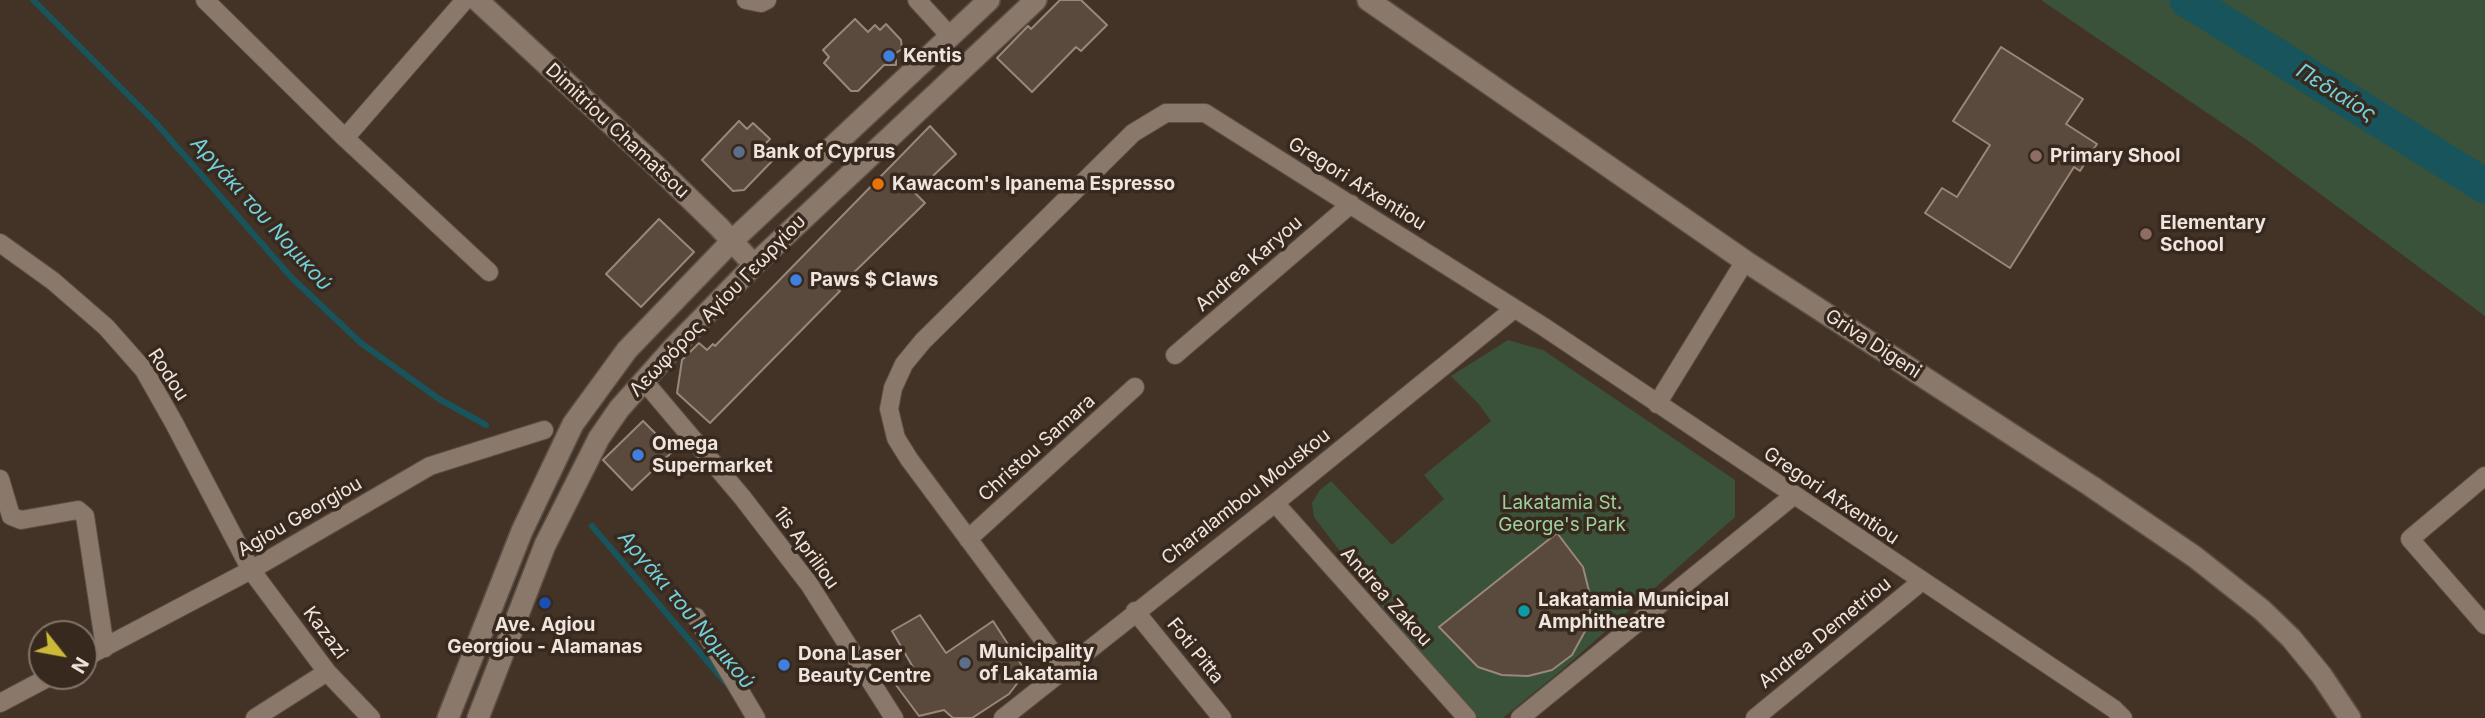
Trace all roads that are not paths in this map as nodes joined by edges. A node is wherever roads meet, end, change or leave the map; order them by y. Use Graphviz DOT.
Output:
graph roads {
  1 [pos="205,0"];
  2 [pos="465,0"];
  3 [pos="477,0"];
  4 [pos="746,0"];
  5 [pos="767,0"];
  6 [pos="917,0"];
  7 [pos="989,0"];
  8 [pos="1036,0"];
  9 [pos="1368,0"];
  10 [pos="950,36"];
  11 [pos="345,138"];
  12 [pos="1351,204"];
  13 [pos="732,241"];
  14 [pos="0,243"];
  15 [pos="1745,261"];
  16 [pos="754,265"];
  17 [pos="489,272"];
  18 [pos="1514,309"];
  19 [pos="1175,355"];
  20 [pos="643,380"];
  21 [pos="1135,387"];
  22 [pos="1657,404"];
  23 [pos="544,430"];
  24 [pos="2485,476"];
  25 [pos="0,479"];
  26 [pos="1793,496"];
  27 [pos="1275,503"];
  28 [pos="968,539"];
  29 [pos="251,570"];
  30 [pos="1922,581"];
  31 [pos="1136,611"];
  32 [pos="696,617"];
  33 [pos="2485,625"];
  34 [pos="104,648"];
  35 [pos="98,651"];
  36 [pos="1065,669"];
  37 [pos="327,672"];
  38 [pos="28,688"];
  39 [pos="0,703"];
  40 [pos="256,718"];
  41 [pos="371,718"];
  42 [pos="448,718"];
  43 [pos="478,718"];
  44 [pos="756,718"];
  45 [pos="894,718"];
  46 [pos="1003,718"];
  47 [pos="1222,718"];
  48 [pos="1467,718"];
  49 [pos="1520,718"];
  50 [pos="1755,718"];
  51 [pos="2123,718"];
  52 [pos="2350,718"];
  1 -- 11 [label="street"];
  2 -- 11 [label="street"];
  3 -- 13 [label="main road, Dimitriou Chamatsou"];
  4 -- 5 [label="street"];
  6 -- 10 [label="street"];
  7 -- 10 [label="main road, Λεωφόρος Αγίου Γεωργίου"];
  8 -- 16 [label="main road, Λεωφόρος Αγίου Γεωργίου"];
  9 -- 15 [label="main road, Griva Digeni"];
  10 -- 13 [label="main road, Λεωφόρος Αγίου Γεωργίου"];
  11 -- 17 [label="street"];
  12 -- 18 [label="street, Gregori Afxentiou"];
  12 -- 19 [label="street, Andrea Karyou"];
  12 -- 28 [label="street, Gregori Afxentiou"];
  13 -- 16 [label="main road, Dimitriou Chamatsou"];
  13 -- 42 [label="main road, Λεωφόρος Αγίου Γεωργίου"];
  14 -- 29 [label="street, Rodou"];
  15 -- 22 [label="street"];
  15 -- 52 [label="main road, Griva Digeni"];
  16 -- 20 [label="main road, Λεωφόρος Αγίου Γεωργίου"];
  18 -- 22 [label="street, Gregori Afxentiou"];
  18 -- 27 [label="street, Charalambou Mouskou"];
  20 -- 43 [label="main road, Λεωφόρος Αγίου Γεωργίου"];
  20 -- 45 [label="street, 1is Apriliou"];
  21 -- 28 [label="street, Christou Samara"];
  22 -- 26 [label="street, Gregori Afxentiou"];
  23 -- 29 [label="street, Agiou Georgiou"];
  24 -- 33 [label="street"];
  25 -- 34 [label="street"];
  26 -- 30 [label="street, Gregori Afxentiou"];
  26 -- 49 [label="street"];
  27 -- 31 [label="street, Charalambou Mouskou"];
  27 -- 48 [label="street, Andrea Zakou"];
  28 -- 36 [label="street, Gregori Afxentiou"];
  29 -- 34 [label="street, Agiou Georgiou"];
  29 -- 37 [label="street, Kazazi"];
  30 -- 50 [label="street, Andrea Demetriou"];
  30 -- 51 [label="street, Gregori Afxentiou"];
  31 -- 36 [label="street, Charalambou Mouskou"];
  31 -- 47 [label="street, Foti Pitta"];
  32 -- 44 [label="street"];
  34 -- 35 [label="street, Agiou Georgiou"];
  36 -- 46 [label="street, Charalambou Mouskou"];
  37 -- 40 [label="street"];
  37 -- 41 [label="street, Kazazi"];
  38 -- 39 [label="street"];
}
